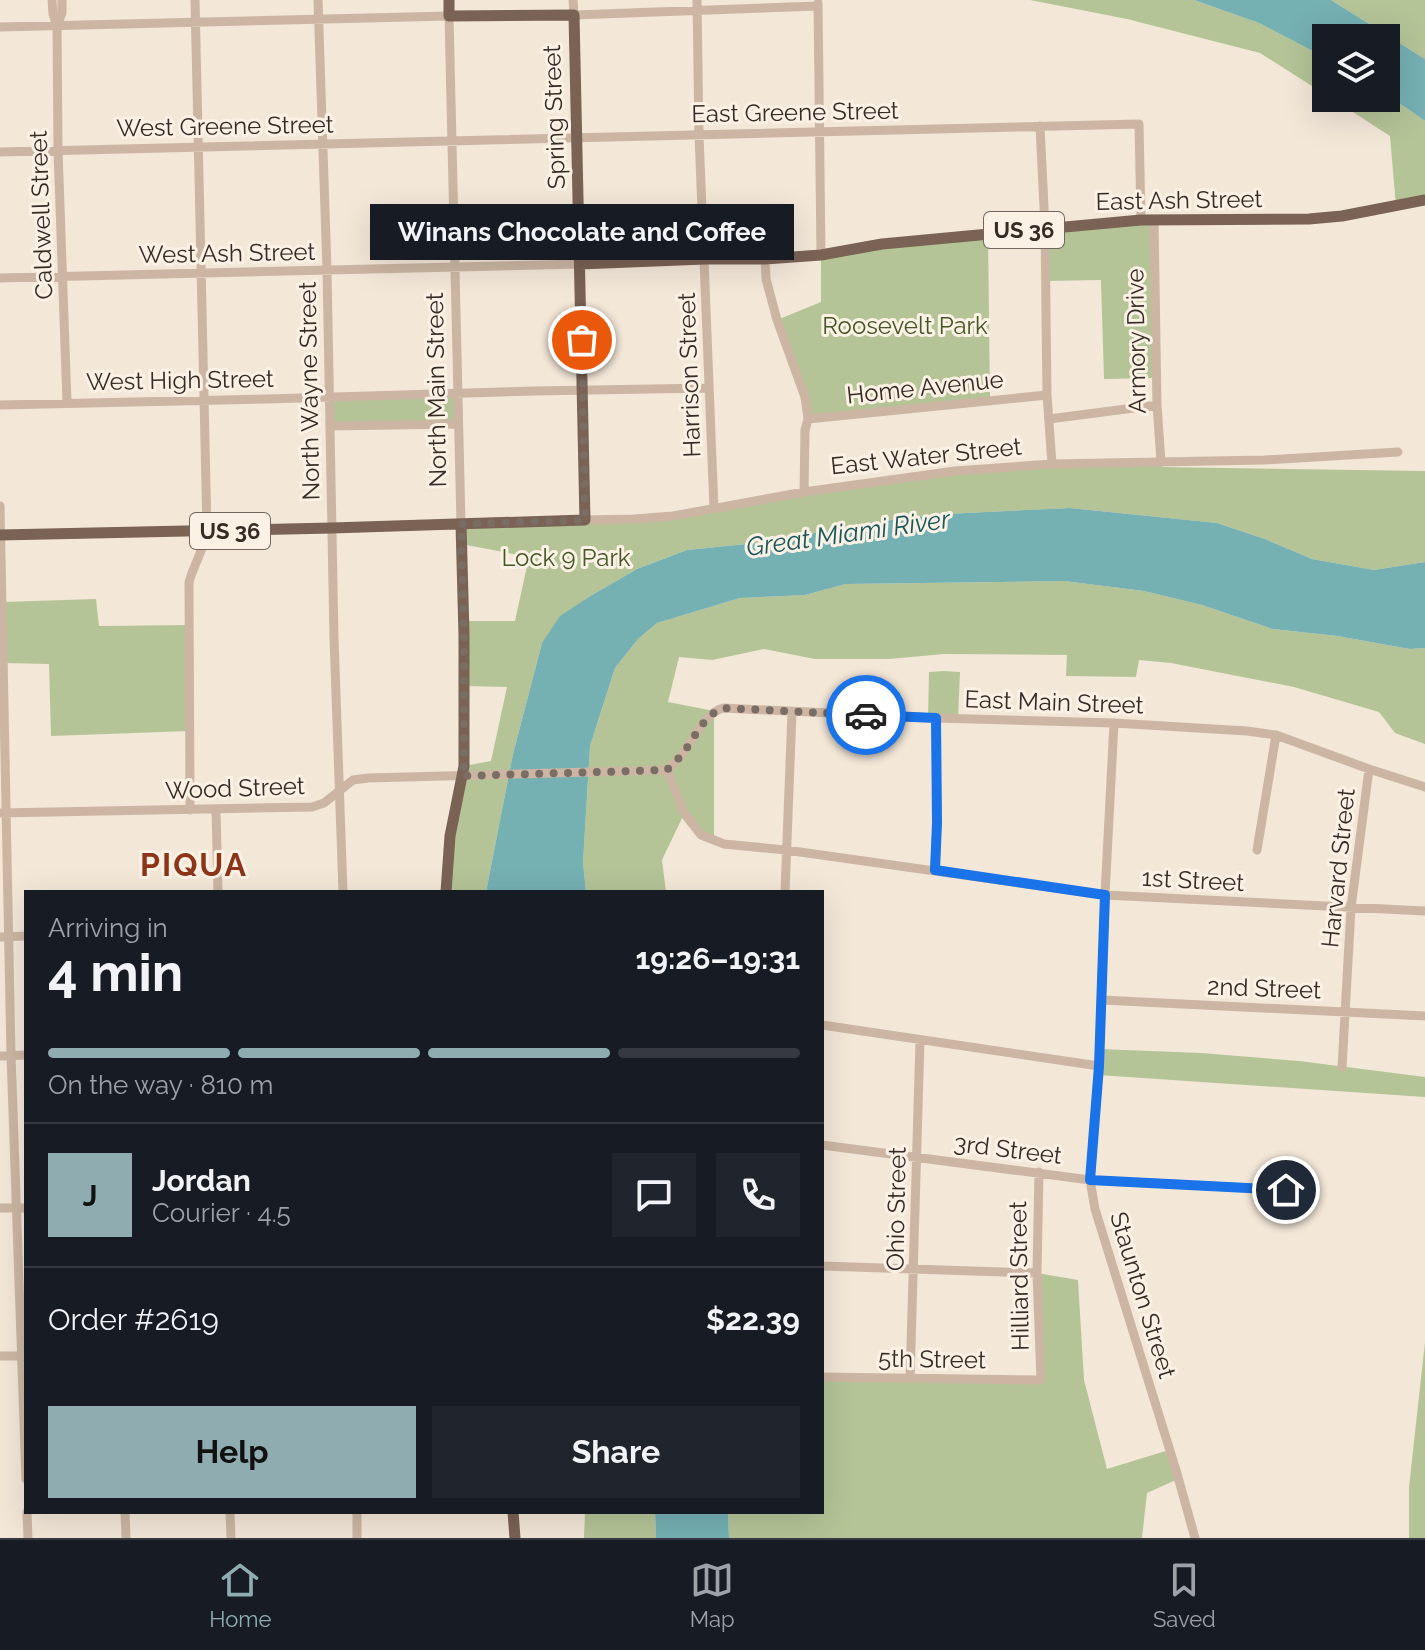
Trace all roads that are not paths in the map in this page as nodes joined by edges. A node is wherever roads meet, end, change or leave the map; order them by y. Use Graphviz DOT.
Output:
graph roads {
  1 [pos="52,0"];
  2 [pos="62,0"];
  3 [pos="195,0"];
  4 [pos="318,0"];
  5 [pos="449,0"];
  6 [pos="573,0"];
  7 [pos="818,3"];
  8 [pos="697,5"];
  9 [pos="574,15"];
  10 [pos="449,16"];
  11 [pos="318,19"];
  12 [pos="195,22"];
  13 [pos="57,26"];
  14 [pos="0,27"];
  15 [pos="1040,126"];
  16 [pos="820,132"];
  17 [pos="699,135"];
  18 [pos="577,138"];
  19 [pos="452,141"];
  20 [pos="322,144"];
  21 [pos="198,147"];
  22 [pos="58,150"];
  23 [pos="0,152"];
  24 [pos="1425,200"];
  25 [pos="1141,220"];
  26 [pos="1154,220"];
  27 [pos="1045,228"];
  28 [pos="821,255"];
  29 [pos="705,259"];
  30 [pos="765,259"];
  31 [pos="580,264"];
  32 [pos="455,267"];
  33 [pos="327,270"];
  34 [pos="201,273"];
  35 [pos="63,276"];
  36 [pos="0,278"];
  37 [pos="708,388"];
  38 [pos="582,391"];
  39 [pos="457,393"];
  40 [pos="1047,395"];
  41 [pos="329,397"];
  42 [pos="204,400"];
  43 [pos="67,402"];
  44 [pos="0,405"];
  45 [pos="1157,405"];
  46 [pos="808,419"];
  47 [pos="1049,419"];
  48 [pos="458,424"];
  49 [pos="330,426"];
  50 [pos="1398,452"];
  51 [pos="1161,462"];
  52 [pos="1052,464"];
  53 [pos="804,492"];
  54 [pos="0,506"];
  55 [pos="714,509"];
  56 [pos="585,520"];
  57 [pos="461,524"];
  58 [pos="332,528"];
  59 [pos="207,531"];
  60 [pos="0,535"];
  61 [pos="792,712"];
  62 [pos="936,718"];
  63 [pos="1114,723"];
  64 [pos="1276,735"];
  65 [pos="1369,769"];
  66 [pos="667,770"];
  67 [pos="462,776"];
  68 [pos="1425,787"];
  69 [pos="340,790"];
  70 [pos="190,810"];
  71 [pos="216,810"];
  72 [pos="3,813"];
  73 [pos="786,850"];
  74 [pos="1257,850"];
  75 [pos="935,870"];
  76 [pos="218,890"];
  77 [pos="343,890"];
  78 [pos="446,890"];
  79 [pos="785,890"];
  80 [pos="1105,895"];
  81 [pos="1351,908"];
  82 [pos="1425,911"];
  83 [pos="5,936"];
  84 [pos="1102,1000"];
  85 [pos="1345,1012"];
  86 [pos="1425,1016"];
  87 [pos="824,1025"];
  88 [pos="920,1040"];
  89 [pos="6,1056"];
  90 [pos="1099,1066"];
  91 [pos="1342,1067"];
  92 [pos="824,1145"];
  93 [pos="917,1157"];
  94 [pos="1039,1172"];
  95 [pos="1090,1180"];
  96 [pos="1286,1190"];
  97 [pos="0,1208"];
  98 [pos="22,1208"];
  99 [pos="824,1266"];
  100 [pos="914,1270"];
  101 [pos="1037,1273"];
  102 [pos="0,1356"];
  103 [pos="24,1356"];
  104 [pos="824,1377"];
  105 [pos="910,1379"];
  106 [pos="1041,1380"];
  107 [pos="27,1514"];
  108 [pos="125,1514"];
  109 [pos="230,1514"];
  110 [pos="357,1514"];
  111 [pos="513,1514"];
  112 [pos="28,1538"];
  113 [pos="126,1538"];
  114 [pos="231,1538"];
  115 [pos="357,1538"];
  116 [pos="515,1538"];
  117 [pos="1195,1538"];
  1 -- 13 [label="street, Caldwell Street"];
  2 -- 13 [label="street, Caldwell Street"];
  3 -- 12 [label="street"];
  4 -- 11 [label="street, North Wayne Street"];
  5 -- 10 [label="main road, North Main Street"];
  6 -- 9 [label="street, Spring Street"];
  7 -- 8 [label="street"];
  7 -- 16 [label="street"];
  8 -- 9 [label="street"];
  8 -- 17 [label="street, Harrison Street"];
  9 -- 10 [label="main road"];
  9 -- 18 [label="main road, Spring Street"];
  10 -- 11 [label="street"];
  10 -- 19 [label="street, North Main Street"];
  11 -- 12 [label="street"];
  11 -- 20 [label="street, North Wayne Street"];
  12 -- 13 [label="street"];
  12 -- 21 [label="street"];
  13 -- 14 [label="street"];
  13 -- 22 [label="street, Caldwell Street"];
  15 -- 16 [label="street, East Greene Street"];
  15 -- 25 [label="street, East Greene Street"];
  15 -- 27 [label="street"];
  16 -- 17 [label="street, East Greene Street"];
  16 -- 28 [label="street"];
  17 -- 18 [label="street, East Greene Street"];
  17 -- 29 [label="street, Harrison Street"];
  18 -- 19 [label="street, East Greene Street"];
  18 -- 31 [label="main road, Spring Street"];
  19 -- 20 [label="street, West Greene Street"];
  19 -- 32 [label="street, North Main Street"];
  20 -- 21 [label="street, West Greene Street"];
  20 -- 33 [label="street, North Wayne Street"];
  21 -- 22 [label="street, West Greene Street"];
  21 -- 34 [label="street"];
  22 -- 23 [label="street, West Greene Street"];
  22 -- 35 [label="street, Caldwell Street"];
  24 -- 26 [label="main road, East Ash Street / US 36"];
  25 -- 26 [label="main road, East Ash Street / US 36"];
  25 -- 27 [label="main road, East Ash Street / US 36"];
  26 -- 45 [label="street, Armory Drive"];
  27 -- 28 [label="main road, East Ash Street / US 36"];
  27 -- 40 [label="street"];
  28 -- 30 [label="main road, East Ash Street / US 36"];
  29 -- 30 [label="main road, East Ash Street / US 36"];
  29 -- 31 [label="main road, East Ash Street / US 36"];
  29 -- 37 [label="street, Harrison Street"];
  30 -- 46 [label="street"];
  31 -- 32 [label="street, East Ash Street"];
  31 -- 38 [label="main road, Spring Street"];
  32 -- 33 [label="street, West Ash Street"];
  32 -- 39 [label="street, North Main Street"];
  33 -- 34 [label="street, West Ash Street"];
  33 -- 41 [label="street, North Wayne Street"];
  34 -- 35 [label="street, West Ash Street"];
  34 -- 42 [label="street"];
  35 -- 36 [label="street, West Ash Street"];
  35 -- 43 [label="street, Caldwell Street"];
  37 -- 38 [label="street, West High Street"];
  37 -- 55 [label="street, Harrison Street"];
  38 -- 39 [label="street, West High Street"];
  38 -- 56 [label="main road, Spring Street"];
  39 -- 41 [label="street, West High Street"];
  39 -- 48 [label="street, North Main Street"];
  40 -- 46 [label="street, Home Avenue"];
  40 -- 47 [label="street"];
  41 -- 42 [label="street, West High Street"];
  41 -- 49 [label="street, North Wayne Street"];
  42 -- 43 [label="street, West High Street"];
  42 -- 59 [label="street"];
  43 -- 44 [label="street, West High Street"];
  45 -- 47 [label="street"];
  45 -- 51 [label="street, Armory Drive"];
  46 -- 53 [label="street"];
  47 -- 52 [label="street"];
  48 -- 49 [label="street"];
  48 -- 57 [label="street, North Main Street"];
  49 -- 58 [label="street, North Wayne Street"];
  50 -- 51 [label="street, East Water Street"];
  51 -- 52 [label="street, East Water Street"];
  52 -- 53 [label="street, East Water Street"];
  53 -- 55 [label="street, East Water Street"];
  54 -- 60 [label="street"];
  55 -- 56 [label="street, East Water Street"];
  56 -- 57 [label="main road, East Water Street / US 36"];
  57 -- 58 [label="main road, US 36"];
  57 -- 67 [label="main road, North Main Street"];
  58 -- 59 [label="main road, US 36"];
  58 -- 69 [label="street, North Wayne Street"];
  59 -- 60 [label="main road, US 36"];
  59 -- 70 [label="street"];
  60 -- 72 [label="street"];
  61 -- 62 [label="street, East Main Street"];
  61 -- 66 [label="street, East Main Street"];
  61 -- 73 [label="street"];
  62 -- 63 [label="street, East Main Street"];
  62 -- 75 [label="street"];
  63 -- 64 [label="street, East Main Street"];
  63 -- 80 [label="street, Staunton Street"];
  64 -- 65 [label="street, East Main Street"];
  64 -- 74 [label="street"];
  65 -- 68 [label="street, East Main Street"];
  65 -- 81 [label="street, Harvard Street"];
  66 -- 67 [label="street"];
  66 -- 73 [label="street, 1st Street"];
  67 -- 69 [label="street, Wood Street"];
  67 -- 78 [label="main road, North Main Street"];
  69 -- 71 [label="street, Wood Street"];
  69 -- 77 [label="street, North Wayne Street"];
  70 -- 71 [label="street, Wood Street"];
  70 -- 72 [label="street, Wood Street"];
  71 -- 76 [label="street"];
  72 -- 83 [label="street"];
  73 -- 75 [label="street, 1st Street"];
  73 -- 79 [label="street"];
  75 -- 80 [label="street, 1st Street"];
  80 -- 81 [label="street, 1st Street"];
  80 -- 84 [label="street, Staunton Street"];
  81 -- 82 [label="street, 1st Street"];
  81 -- 85 [label="street, Harvard Street"];
  83 -- 89 [label="street"];
  84 -- 85 [label="street, 2nd Street"];
  84 -- 90 [label="street, Staunton Street"];
  85 -- 86 [label="street, 2nd Street"];
  85 -- 91 [label="street, Harvard Street"];
  87 -- 88 [label="street"];
  88 -- 90 [label="street"];
  88 -- 93 [label="street, Ohio Street"];
  89 -- 98 [label="street"];
  90 -- 95 [label="street, Staunton Street"];
  92 -- 93 [label="street, 3rd Street"];
  93 -- 94 [label="street, 3rd Street"];
  93 -- 100 [label="street, Ohio Street"];
  94 -- 95 [label="street, 3rd Street"];
  94 -- 101 [label="street, Hilliard Street"];
  95 -- 96 [label="street, 3rd Street"];
  95 -- 117 [label="street, Staunton Street"];
  97 -- 98 [label="street"];
  98 -- 103 [label="street"];
  99 -- 100 [label="street"];
  100 -- 101 [label="street"];
  100 -- 105 [label="street, Ohio Street"];
  101 -- 106 [label="street, Hilliard Street"];
  102 -- 103 [label="street"];
  104 -- 105 [label="street, 5th Street"];
  105 -- 106 [label="street, 5th Street"];
  107 -- 112 [label="street"];
  108 -- 113 [label="street"];
  109 -- 114 [label="street"];
  110 -- 115 [label="street"];
  111 -- 116 [label="main road"];
}
